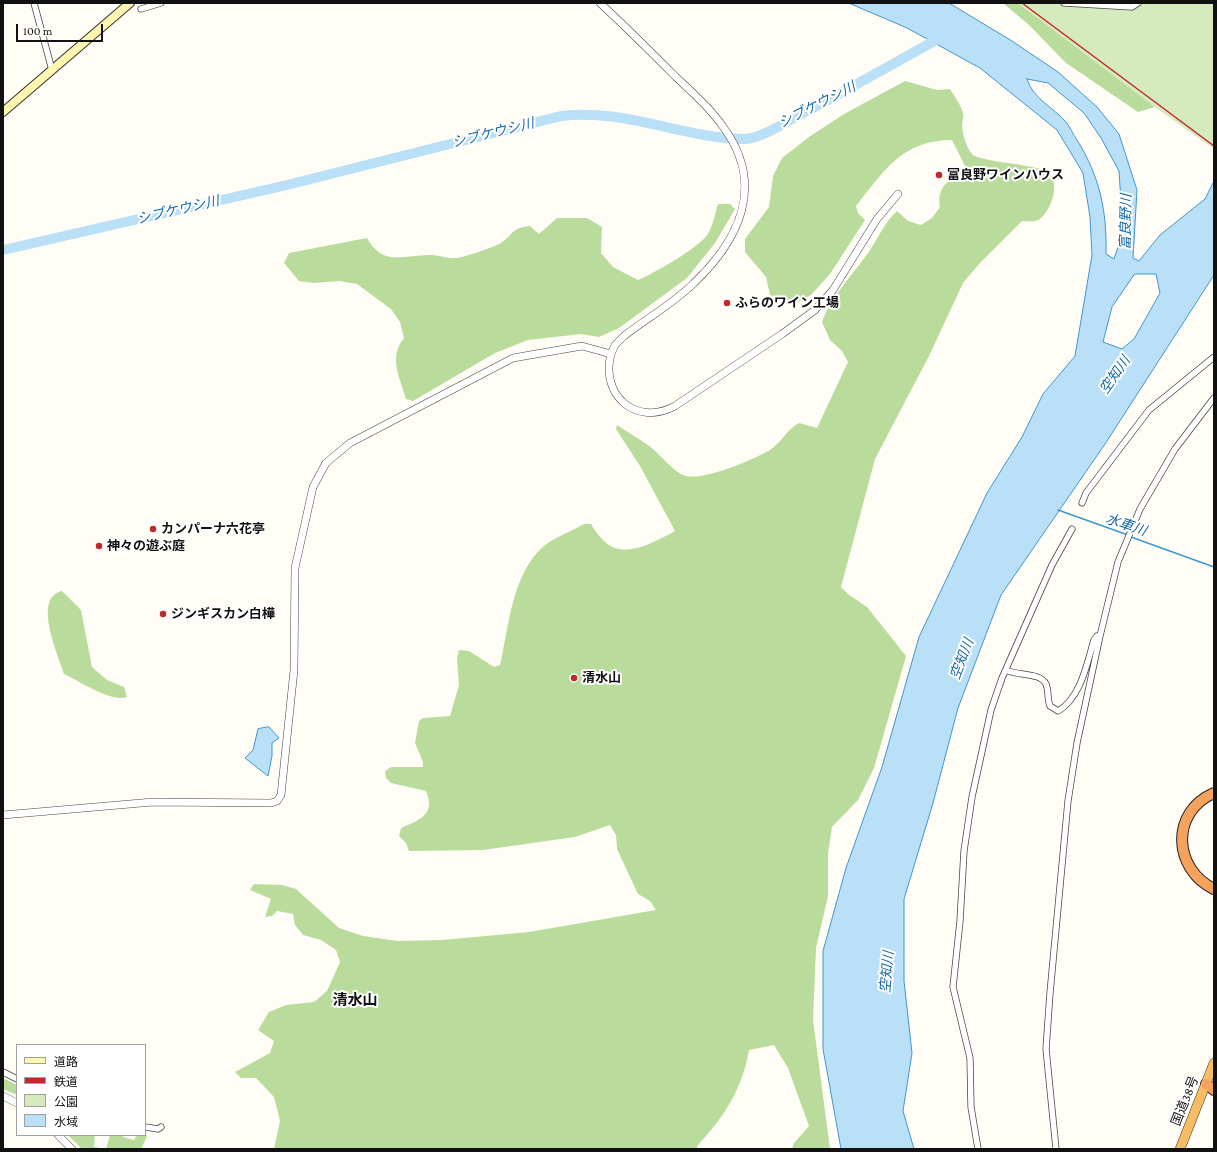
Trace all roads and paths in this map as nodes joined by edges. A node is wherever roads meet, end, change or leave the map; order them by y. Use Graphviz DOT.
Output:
graph roads {
  1 [pos="34,3"];
  2 [pos="130,3"];
  3 [pos="161,3"];
  4 [pos="600,3"];
  5 [pos="1064,3"];
  6 [pos="1138,3"];
  7 [pos="141,9"];
  8 [pos="52,70"];
  9 [pos="3,112"];
  10 [pos="898,194"];
  11 [pos="611,354"];
  12 [pos="1214,357"];
  13 [pos="1214,398"];
  14 [pos="1082,503"];
  15 [pos="1072,529"];
  16 [pos="1100,636"];
  17 [pos="1006,670"];
  18 [pos="1214,793"];
  19 [pos="3,815"];
  20 [pos="1214,889"];
  21 [pos="1214,1063"];
  22 [pos="3,1072"];
  23 [pos="16,1078"];
  24 [pos="1210,1087"];
  25 [pos="3,1096"];
  26 [pos="16,1102"];
  27 [pos="146,1127"];
  28 [pos="161,1127"];
  29 [pos="59,1136"];
  30 [pos="72,1149"];
  31 [pos="978,1149"];
  32 [pos="1056,1149"];
  33 [pos="1180,1149"];
  1 -- 8 [label="street"];
  2 -- 8 [label="main road"];
  3 -- 7 [label="street"];
  4 -- 11 [label="street"];
  5 -- 6 [label="street"];
  8 -- 9 [label="main road"];
  10 -- 11 [label="street"];
  11 -- 19 [label="street"];
  12 -- 14 [label="street"];
  13 -- 16 [label="street"];
  15 -- 17 [label="street"];
  16 -- 17 [label="street"];
  16 -- 32 [label="street"];
  17 -- 31 [label="street"];
  18 -- 20 [label="highway"];
  21 -- 24 [label="highway, 国道38号"];
  22 -- 23 [label="street"];
  24 -- 33 [label="highway, 国道38号"];
  25 -- 26 [label="street"];
  27 -- 28 [label="street"];
  29 -- 30 [label="street"];
}
